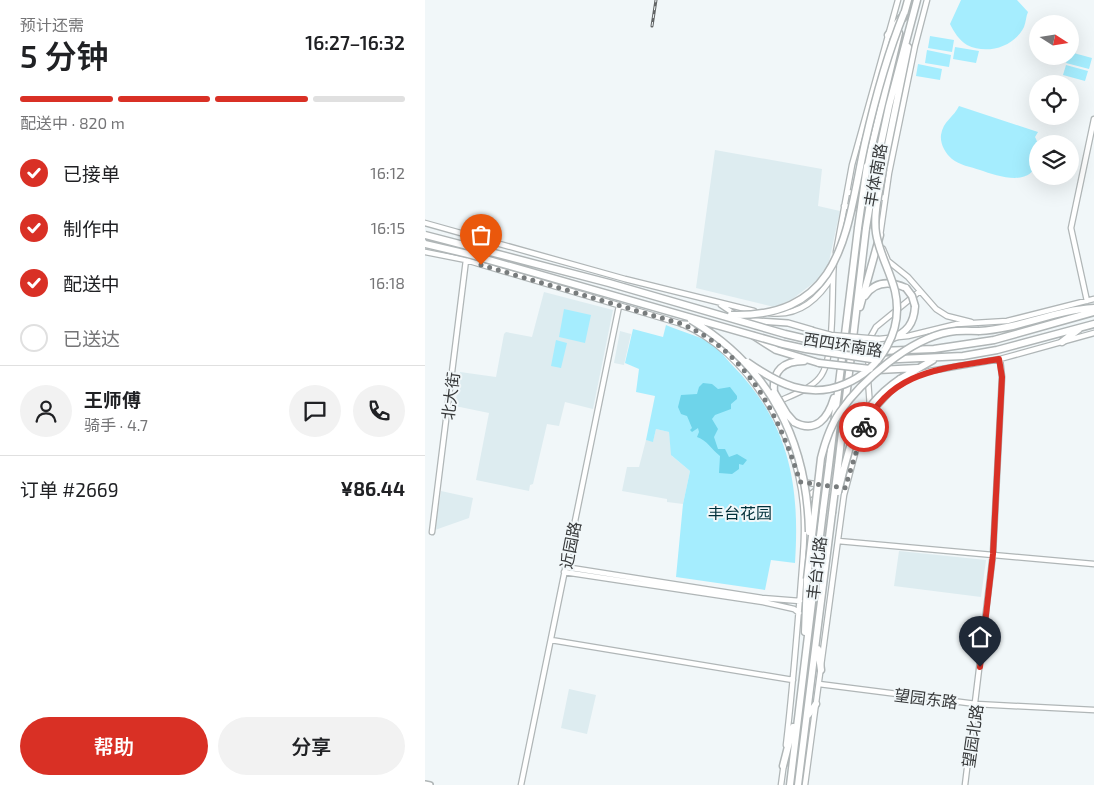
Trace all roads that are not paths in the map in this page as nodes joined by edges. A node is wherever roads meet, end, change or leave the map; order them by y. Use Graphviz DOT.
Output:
graph roads {
  1 [pos="898,0"];
  2 [pos="908,0"];
  3 [pos="917,0"];
  4 [pos="927,0"];
  5 [pos="905,13"];
  6 [pos="888,35"];
  7 [pos="1094,119"];
  8 [pos="1093,127"];
  9 [pos="847,192"];
  10 [pos="885,198"];
  11 [pos="844,206"];
  12 [pos="883,212"];
  13 [pos="425,223"];
  14 [pos="425,235"];
  15 [pos="879,235"];
  16 [pos="443,238"];
  17 [pos="471,238"];
  18 [pos="425,244"];
  19 [pos="469,245"];
  20 [pos="441,247"];
  21 [pos="425,252"];
  22 [pos="467,257"];
  23 [pos="833,275"];
  24 [pos="920,291"];
  25 [pos="862,299"];
  26 [pos="1094,299"];
  27 [pos="1087,301"];
  28 [pos="718,303"];
  29 [pos="619,306"];
  30 [pos="1094,308"];
  31 [pos="1094,312"];
  32 [pos="683,315"];
  33 [pos="721,315"];
  34 [pos="743,320"];
  35 [pos="971,322"];
  36 [pos="682,324"];
  37 [pos="1094,324"];
  38 [pos="721,326"];
  39 [pos="1081,327"];
  40 [pos="854,328"];
  41 [pos="812,330"];
  42 [pos="1094,333"];
  43 [pos="753,335"];
  44 [pos="891,339"];
  45 [pos="1062,342"];
  46 [pos="843,350"];
  47 [pos="934,359"];
  48 [pos="999,359"];
  49 [pos="809,361"];
  50 [pos="747,362"];
  51 [pos="919,368"];
  52 [pos="840,380"];
  53 [pos="769,407"];
  54 [pos="870,414"];
  55 [pos="841,467"];
  56 [pos="800,482"];
  57 [pos="845,488"];
  58 [pos="844,495"];
  59 [pos="803,502"];
  60 [pos="432,532"];
  61 [pos="838,540"];
  62 [pos="993,554"];
  63 [pos="1094,564"];
  64 [pos="565,570"];
  65 [pos="807,579"];
  66 [pos="800,601"];
  67 [pos="799,613"];
  68 [pos="817,639"];
  69 [pos="551,640"];
  70 [pos="806,649"];
  71 [pos="821,670"];
  72 [pos="793,680"];
  73 [pos="819,684"];
  74 [pos="800,702"];
  75 [pos="816,704"];
  76 [pos="976,704"];
  77 [pos="1094,710"];
  78 [pos="807,716"];
  79 [pos="783,766"];
  80 [pos="425,784"];
  81 [pos="430,785"];
  82 [pos="521,785"];
  83 [pos="781,785"];
  84 [pos="790,785"];
  85 [pos="798,785"];
  86 [pos="805,785"];
  87 [pos="965,785"];
  1 -- 6 [label="street, 丰体南路"];
  2 -- 5 [label="highway, 丰体南路"];
  3 -- 40 [label="highway, 丰体南路, bridge"];
  3 -- 50 [label="highway, bridge"];
  4 -- 10 [label="street, 丰体南路"];
  5 -- 6 [label="highway"];
  5 -- 33 [label="highway, bridge"];
  5 -- 46 [label="highway, 丰体南路, bridge"];
  6 -- 9 [label="street, 丰体南路"];
  7 -- 8 [label="street"];
  8 -- 27 [label="street"];
  9 -- 10 [label="street"];
  9 -- 11 [label="street, 丰体南路"];
  10 -- 12 [label="street, 丰体南路"];
  11 -- 12 [label="street"];
  11 -- 23 [label="street, 丰体南路"];
  12 -- 15 [label="street, 丰体南路"];
  13 -- 17 [label="street"];
  14 -- 16 [label="main road, 西四环南路"];
  15 -- 24 [label="street"];
  15 -- 25 [label="highway"];
  16 -- 19 [label="main road, 西四环南路"];
  16 -- 33 [label="highway, 西四环南路, bridge"];
  17 -- 19 [label="street, 北大街"];
  17 -- 28 [label="street"];
  18 -- 20 [label="main road, 西四环南路"];
  19 -- 22 [label="street, 北大街"];
  19 -- 34 [label="main road, 西四环南路"];
  20 -- 22 [label="main road, 西四环南路"];
  20 -- 32 [label="highway, 西四环南路, bridge"];
  21 -- 22 [label="street, 西四环南路"];
  22 -- 29 [label="street, 西四环南路"];
  22 -- 38 [label="main road, 西四环南路"];
  22 -- 60 [label="street, 北大街"];
  23 -- 28 [label="street"];
  23 -- 53 [label="street, 丰体南路"];
  24 -- 35 [label="street"];
  24 -- 54 [label="street"];
  25 -- 40 [label="highway"];
  25 -- 44 [label="highway, bridge"];
  26 -- 27 [label="street, 西四环南路"];
  27 -- 35 [label="street, 西四环南路"];
  28 -- 34 [label="street"];
  29 -- 36 [label="street, 西四环南路"];
  29 -- 64 [label="street, 近园路"];
  30 -- 65 [label="highway, bridge"];
  31 -- 33 [label="highway, 西四环南路, bridge"];
  32 -- 47 [label="highway, 西四环南路, bridge"];
  32 -- 50 [label="highway, bridge"];
  34 -- 41 [label="main road, 西四环南路"];
  35 -- 44 [label="street, 西四环南路"];
  36 -- 38 [label="main road"];
  36 -- 53 [label="street, 西四环南路"];
  37 -- 39 [label="highway, 西四环南路"];
  38 -- 43 [label="main road, 西四环南路"];
  39 -- 45 [label="highway"];
  39 -- 47 [label="highway, 西四环南路"];
  40 -- 55 [label="highway, 丰体南路"];
  41 -- 44 [label="street, 西四环南路, bridge"];
  42 -- 45 [label="street"];
  43 -- 49 [label="highway"];
  45 -- 48 [label="street"];
  46 -- 52 [label="highway, 丰台北路"];
  47 -- 51 [label="highway"];
  48 -- 54 [label="street"];
  48 -- 62 [label="street, 望园北路"];
  49 -- 51 [label="highway, bridge"];
  49 -- 52 [label="highway, bridge"];
  50 -- 65 [label="highway, bridge"];
  51 -- 55 [label="highway, bridge"];
  52 -- 70 [label="highway, 丰台北路, bridge"];
  53 -- 56 [label="street, 丰台北路"];
  54 -- 57 [label="street, 丰台北路"];
  55 -- 68 [label="highway, 丰台北路, bridge"];
  56 -- 57 [label="street"];
  56 -- 59 [label="street, 丰台北路"];
  57 -- 58 [label="street, 丰台北路"];
  58 -- 59 [label="street"];
  58 -- 61 [label="street, 丰台北路"];
  59 -- 66 [label="street, 丰台北路"];
  61 -- 62 [label="street"];
  61 -- 71 [label="street, 丰台北路"];
  62 -- 63 [label="street"];
  62 -- 76 [label="street, 望园北路"];
  64 -- 66 [label="street"];
  64 -- 67 [label="street"];
  64 -- 69 [label="street, 近园路"];
  65 -- 70 [label="highway"];
  66 -- 67 [label="street, 丰台北路"];
  67 -- 72 [label="street, 丰台北路"];
  68 -- 71 [label="highway"];
  68 -- 78 [label="highway, 丰台北路"];
  69 -- 72 [label="street"];
  69 -- 82 [label="street, 近园路"];
  70 -- 74 [label="highway, 丰台北路"];
  71 -- 73 [label="street, 丰台北路"];
  72 -- 79 [label="street, 丰台北路"];
  73 -- 75 [label="street, 丰台北路"];
  73 -- 76 [label="street, 望园东路"];
  74 -- 79 [label="highway"];
  74 -- 84 [label="highway, 丰台北路"];
  75 -- 78 [label="highway"];
  75 -- 86 [label="street, 丰台北路"];
  76 -- 77 [label="street, 望园东路"];
  76 -- 87 [label="street, 望园北路"];
  78 -- 85 [label="highway, 丰台北路"];
  79 -- 83 [label="street, 丰台北路"];
  80 -- 81 [label="main road"];
}
